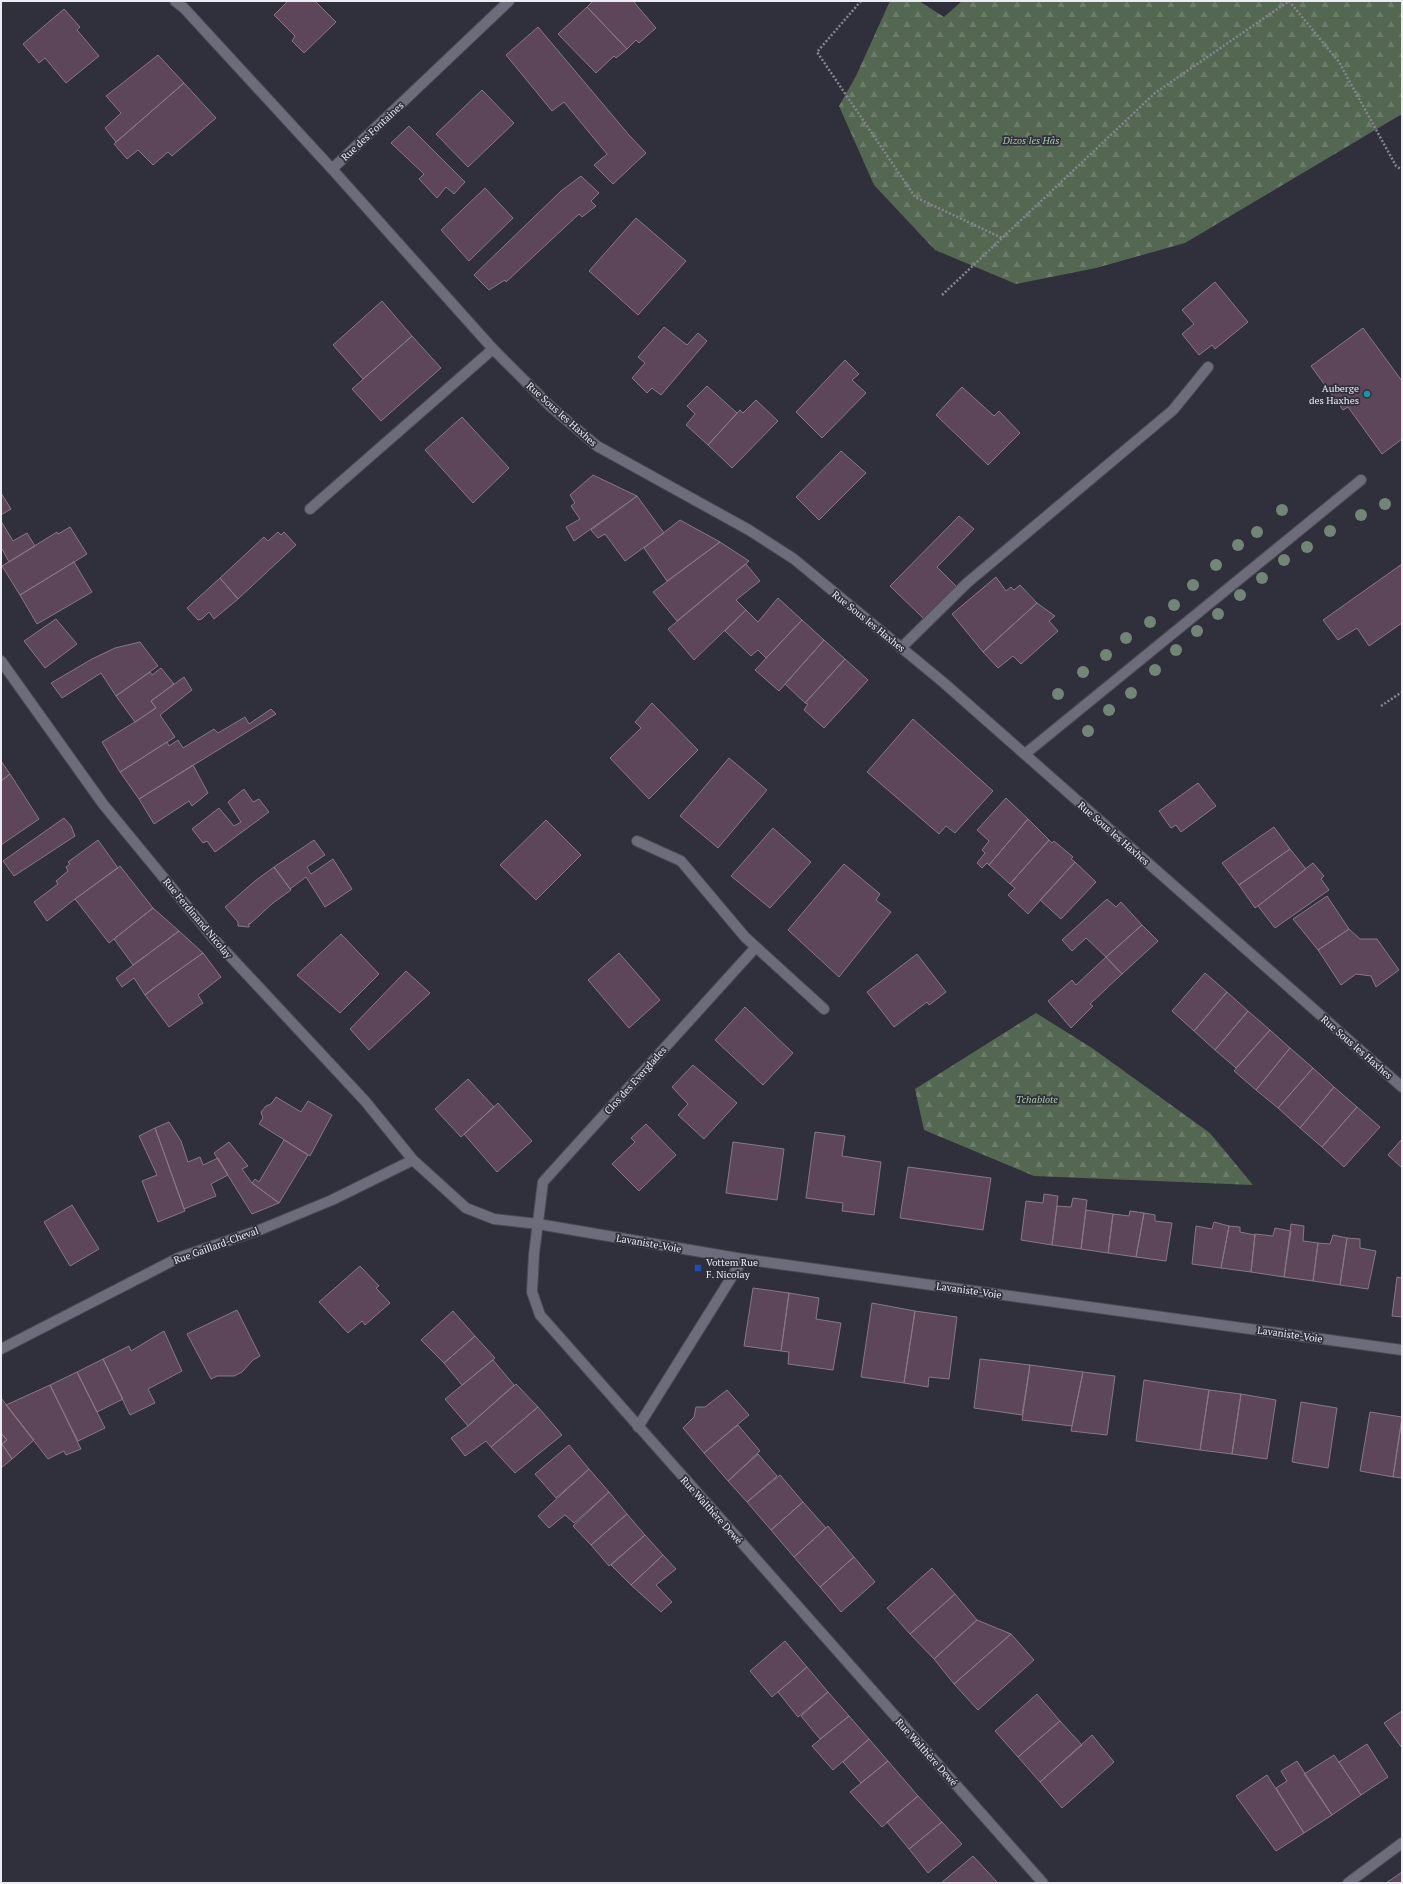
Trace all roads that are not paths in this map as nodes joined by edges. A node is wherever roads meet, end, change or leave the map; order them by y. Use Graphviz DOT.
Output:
graph roads {
  1 [pos="175,1"];
  2 [pos="509,1"];
  3 [pos="332,169"];
  4 [pos="493,349"];
  5 [pos="1208,367"];
  6 [pos="1361,480"];
  7 [pos="310,509"];
  8 [pos="901,648"];
  9 [pos="1,661"];
  10 [pos="1025,754"];
  11 [pos="637,841"];
  12 [pos="756,947"];
  13 [pos="824,1009"];
  14 [pos="1402,1087"];
  15 [pos="413,1160"];
  16 [pos="538,1224"];
  17 [pos="743,1259"];
  18 [pos="1,1350"];
  19 [pos="1402,1350"];
  20 [pos="638,1427"];
  21 [pos="1402,1843"];
  22 [pos="1043,1883"];
  23 [pos="1348,1883"];
  1 -- 3 [label="street, Rue des Fontaines"];
  2 -- 3 [label="street, Rue des Fontaines"];
  3 -- 4 [label="street, Rue Sous les Haxhes"];
  4 -- 7 [label="street"];
  4 -- 8 [label="street, Rue Sous les Haxhes"];
  5 -- 8 [label="street"];
  6 -- 10 [label="street"];
  8 -- 10 [label="street, Rue Sous les Haxhes"];
  9 -- 15 [label="street, Rue Ferdinand Nicolay"];
  10 -- 14 [label="street, Rue Sous les Haxhes"];
  11 -- 12 [label="street"];
  12 -- 13 [label="street"];
  12 -- 16 [label="street, Clos des Everglades"];
  15 -- 16 [label="street"];
  15 -- 18 [label="street, Rue Gaillard-Cheval"];
  16 -- 17 [label="street, Lavaniste-Voie"];
  16 -- 20 [label="street, Rue Walthère Dewé"];
  17 -- 19 [label="street, Lavaniste-Voie"];
  17 -- 20 [label="street"];
  20 -- 22 [label="street, Rue Walthère Dewé"];
  21 -- 23 [label="street"];
}
